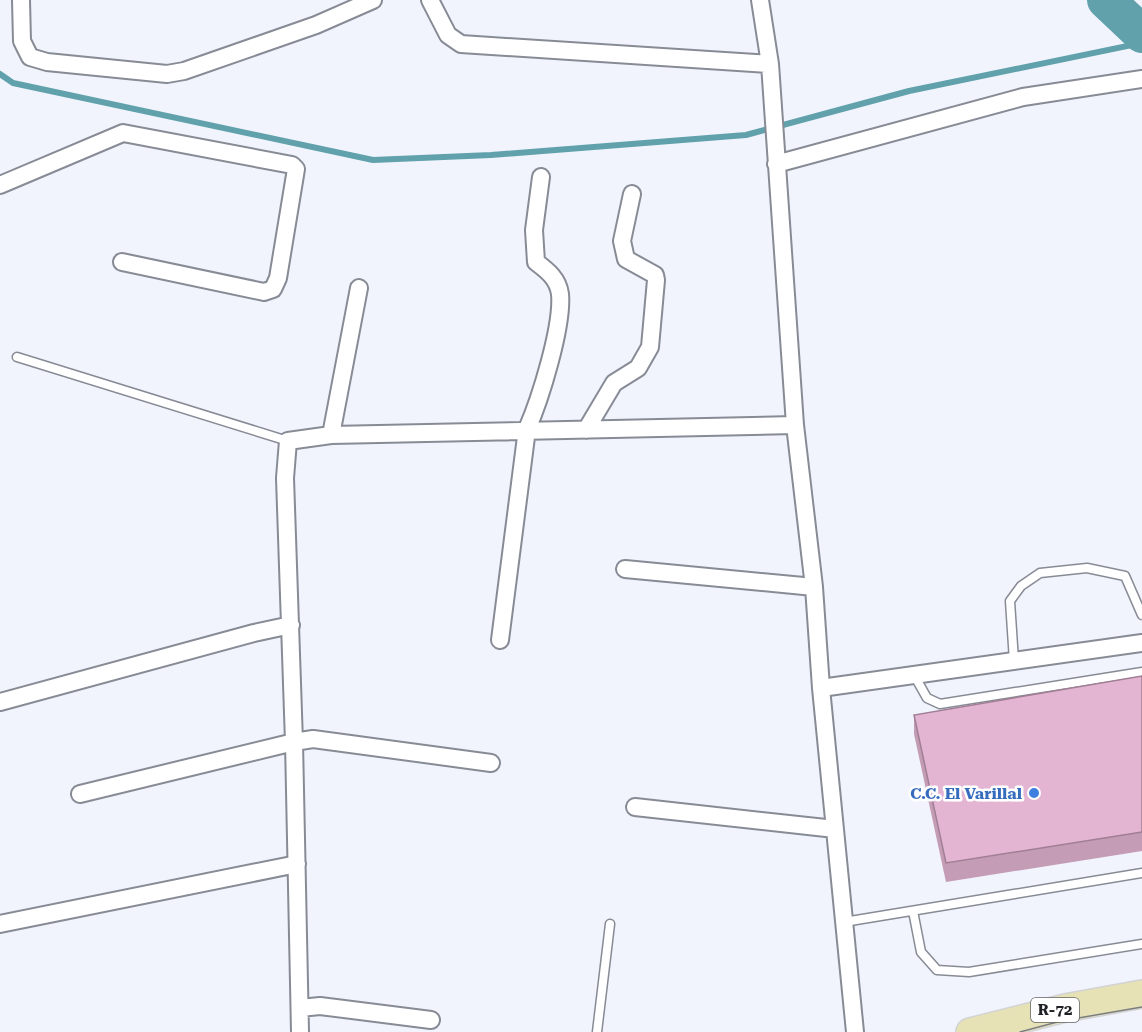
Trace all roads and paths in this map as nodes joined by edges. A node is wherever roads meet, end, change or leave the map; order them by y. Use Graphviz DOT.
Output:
graph roads {
  1 [pos="21,0"];
  2 [pos="373,0"];
  3 [pos="430,0"];
  4 [pos="760,0"];
  5 [pos="770,64"];
  6 [pos="1142,79"];
  7 [pos="776,164"];
  8 [pos="541,177"];
  9 [pos="0,185"];
  10 [pos="632,194"];
  11 [pos="122,262"];
  12 [pos="359,288"];
  13 [pos="17,357"];
  14 [pos="795,425"];
  15 [pos="527,429"];
  16 [pos="586,430"];
  17 [pos="331,435"];
  18 [pos="288,441"];
  19 [pos="625,569"];
  20 [pos="814,587"];
  21 [pos="1142,615"];
  22 [pos="291,625"];
  23 [pos="500,640"];
  24 [pos="1142,643"];
  25 [pos="1014,661"];
  26 [pos="1142,672"];
  27 [pos="914,675"];
  28 [pos="821,688"];
  29 [pos="0,702"];
  30 [pos="294,742"];
  31 [pos="491,763"];
  32 [pos="80,794"];
  33 [pos="635,807"];
  34 [pos="835,829"];
  35 [pos="297,864"];
  36 [pos="1142,873"];
  37 [pos="913,911"];
  38 [pos="844,922"];
  39 [pos="0,924"];
  40 [pos="610,924"];
  41 [pos="1142,944"];
  42 [pos="1142,994"];
  43 [pos="300,1008"];
  44 [pos="431,1020"];
  45 [pos="300,1032"];
  46 [pos="597,1032"];
  47 [pos="855,1032"];
  48 [pos="970,1032"];
  1 -- 2 [label="street"];
  3 -- 5 [label="street"];
  4 -- 5 [label="street"];
  5 -- 7 [label="street"];
  6 -- 7 [label="street"];
  7 -- 14 [label="street"];
  8 -- 15 [label="street"];
  9 -- 11 [label="street"];
  10 -- 16 [label="street"];
  12 -- 17 [label="street"];
  13 -- 18 [label="lane"];
  14 -- 16 [label="street"];
  14 -- 20 [label="street"];
  15 -- 16 [label="street"];
  15 -- 17 [label="street"];
  15 -- 23 [label="street"];
  17 -- 18 [label="street"];
  18 -- 22 [label="street"];
  19 -- 20 [label="street"];
  20 -- 28 [label="street"];
  21 -- 25 [label="lane"];
  22 -- 29 [label="street"];
  22 -- 30 [label="street"];
  24 -- 25 [label="street"];
  25 -- 27 [label="street"];
  26 -- 27 [label="lane"];
  27 -- 28 [label="street"];
  28 -- 34 [label="street"];
  30 -- 31 [label="street"];
  30 -- 32 [label="street"];
  30 -- 35 [label="street"];
  33 -- 34 [label="street"];
  34 -- 38 [label="street"];
  35 -- 39 [label="street"];
  35 -- 43 [label="street"];
  36 -- 37 [label="lane"];
  37 -- 38 [label="lane"];
  37 -- 41 [label="lane"];
  38 -- 47 [label="street"];
  40 -- 46 [label="lane"];
  42 -- 48 [label="main road, R-72"];
  43 -- 44 [label="street"];
  43 -- 45 [label="street"];
}
